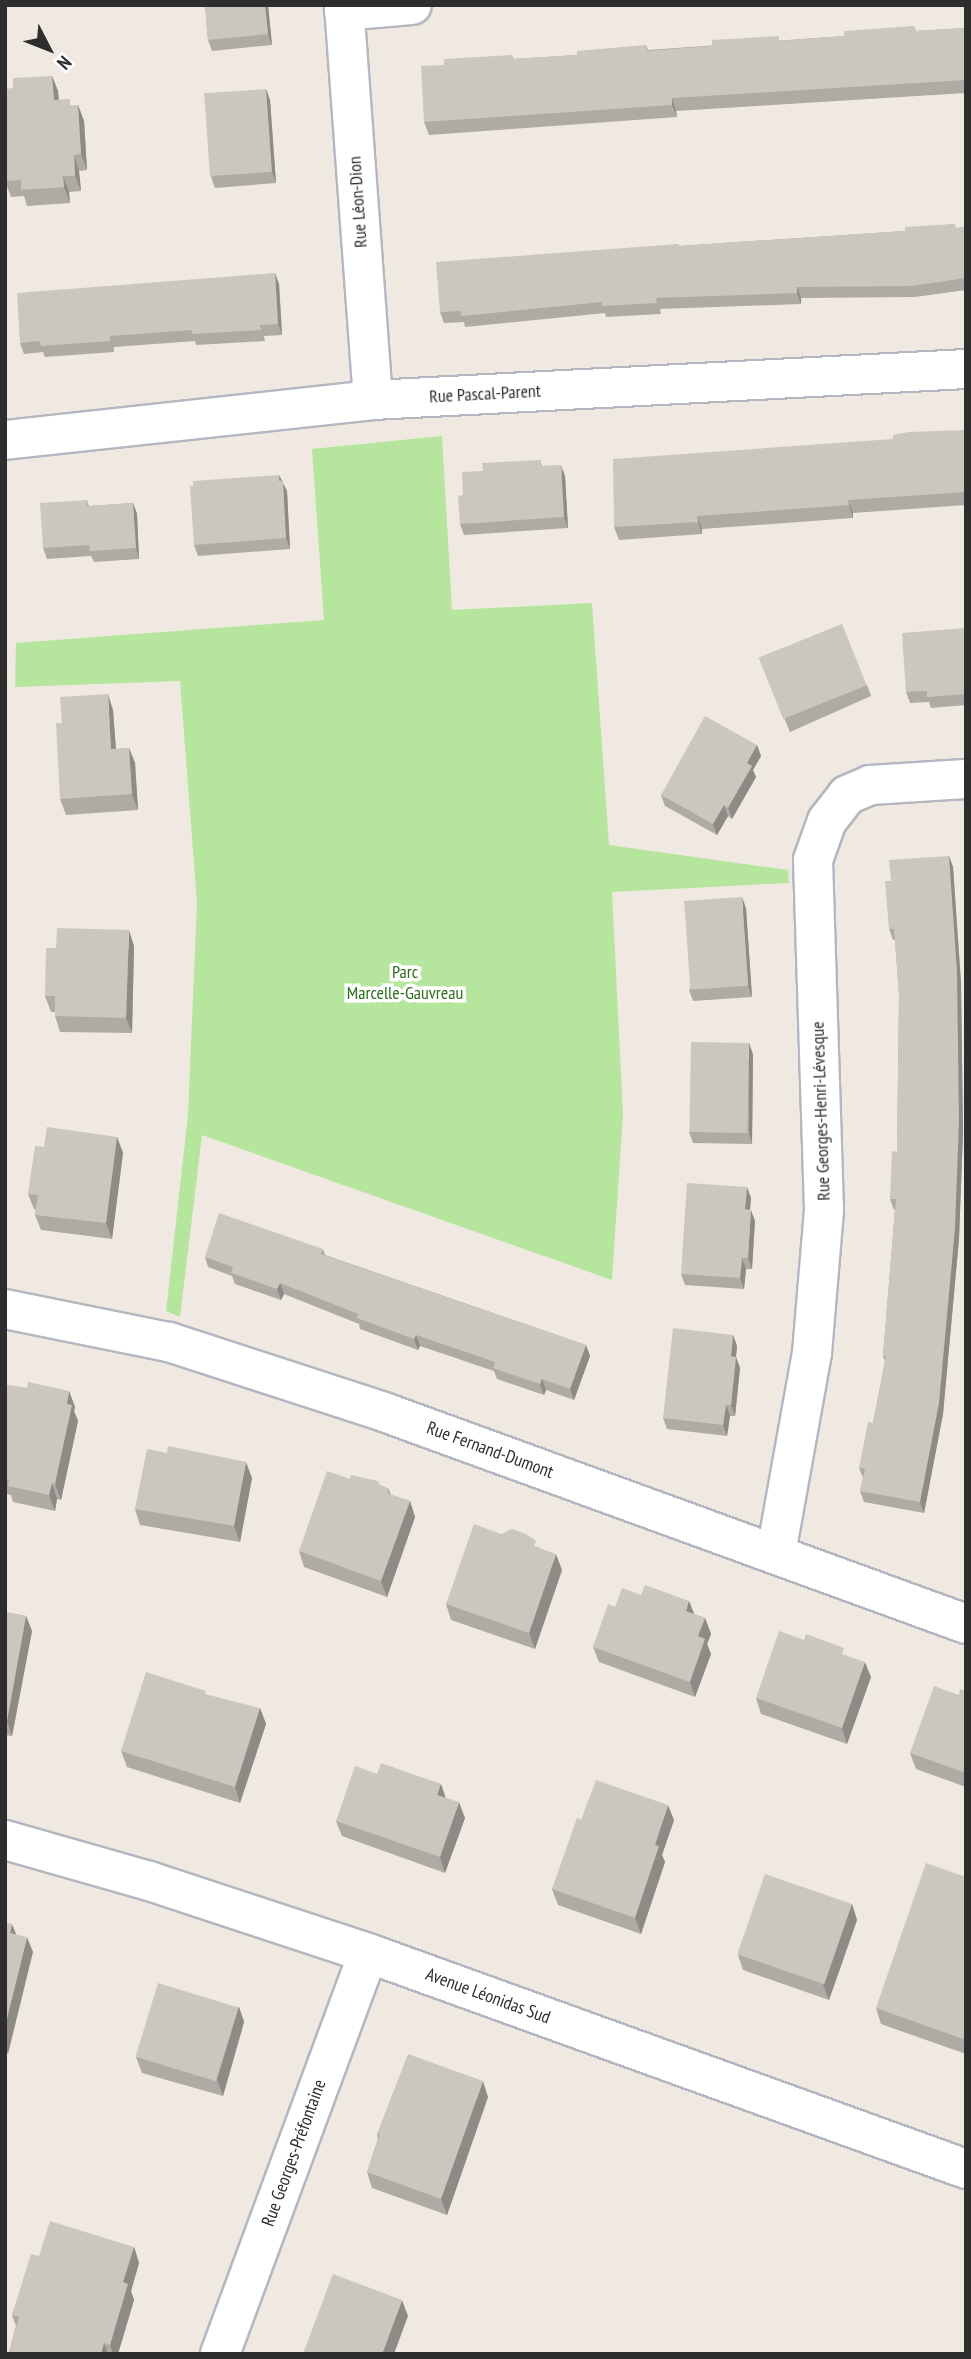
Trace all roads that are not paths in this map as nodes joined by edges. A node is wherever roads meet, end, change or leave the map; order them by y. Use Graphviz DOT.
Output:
graph roads {
  1 [pos="412,5"];
  2 [pos="344,8"];
  3 [pos="966,369"];
  4 [pos="373,400"];
  5 [pos="5,440"];
  6 [pos="966,779"];
  7 [pos="5,1309"];
  8 [pos="776,1553"];
  9 [pos="966,1624"];
  10 [pos="5,1840"];
  11 [pos="368,1953"];
  12 [pos="966,2169"];
  13 [pos="220,2354"];
  1 -- 2 [label="street"];
  2 -- 4 [label="street, Rue Léon-Dion"];
  3 -- 4 [label="street, Rue Pascal-Parent"];
  4 -- 5 [label="street, Rue Pascal-Parent"];
  6 -- 8 [label="street, Rue Georges-Henri-Lévesque"];
  7 -- 8 [label="street, Rue Fernand-Dumont"];
  8 -- 9 [label="street, Rue Fernand-Dumont"];
  10 -- 11 [label="street, Avenue Léonidas Sud"];
  11 -- 12 [label="street, Avenue Léonidas Sud"];
  11 -- 13 [label="street, Rue Georges-Préfontaine"];
}
